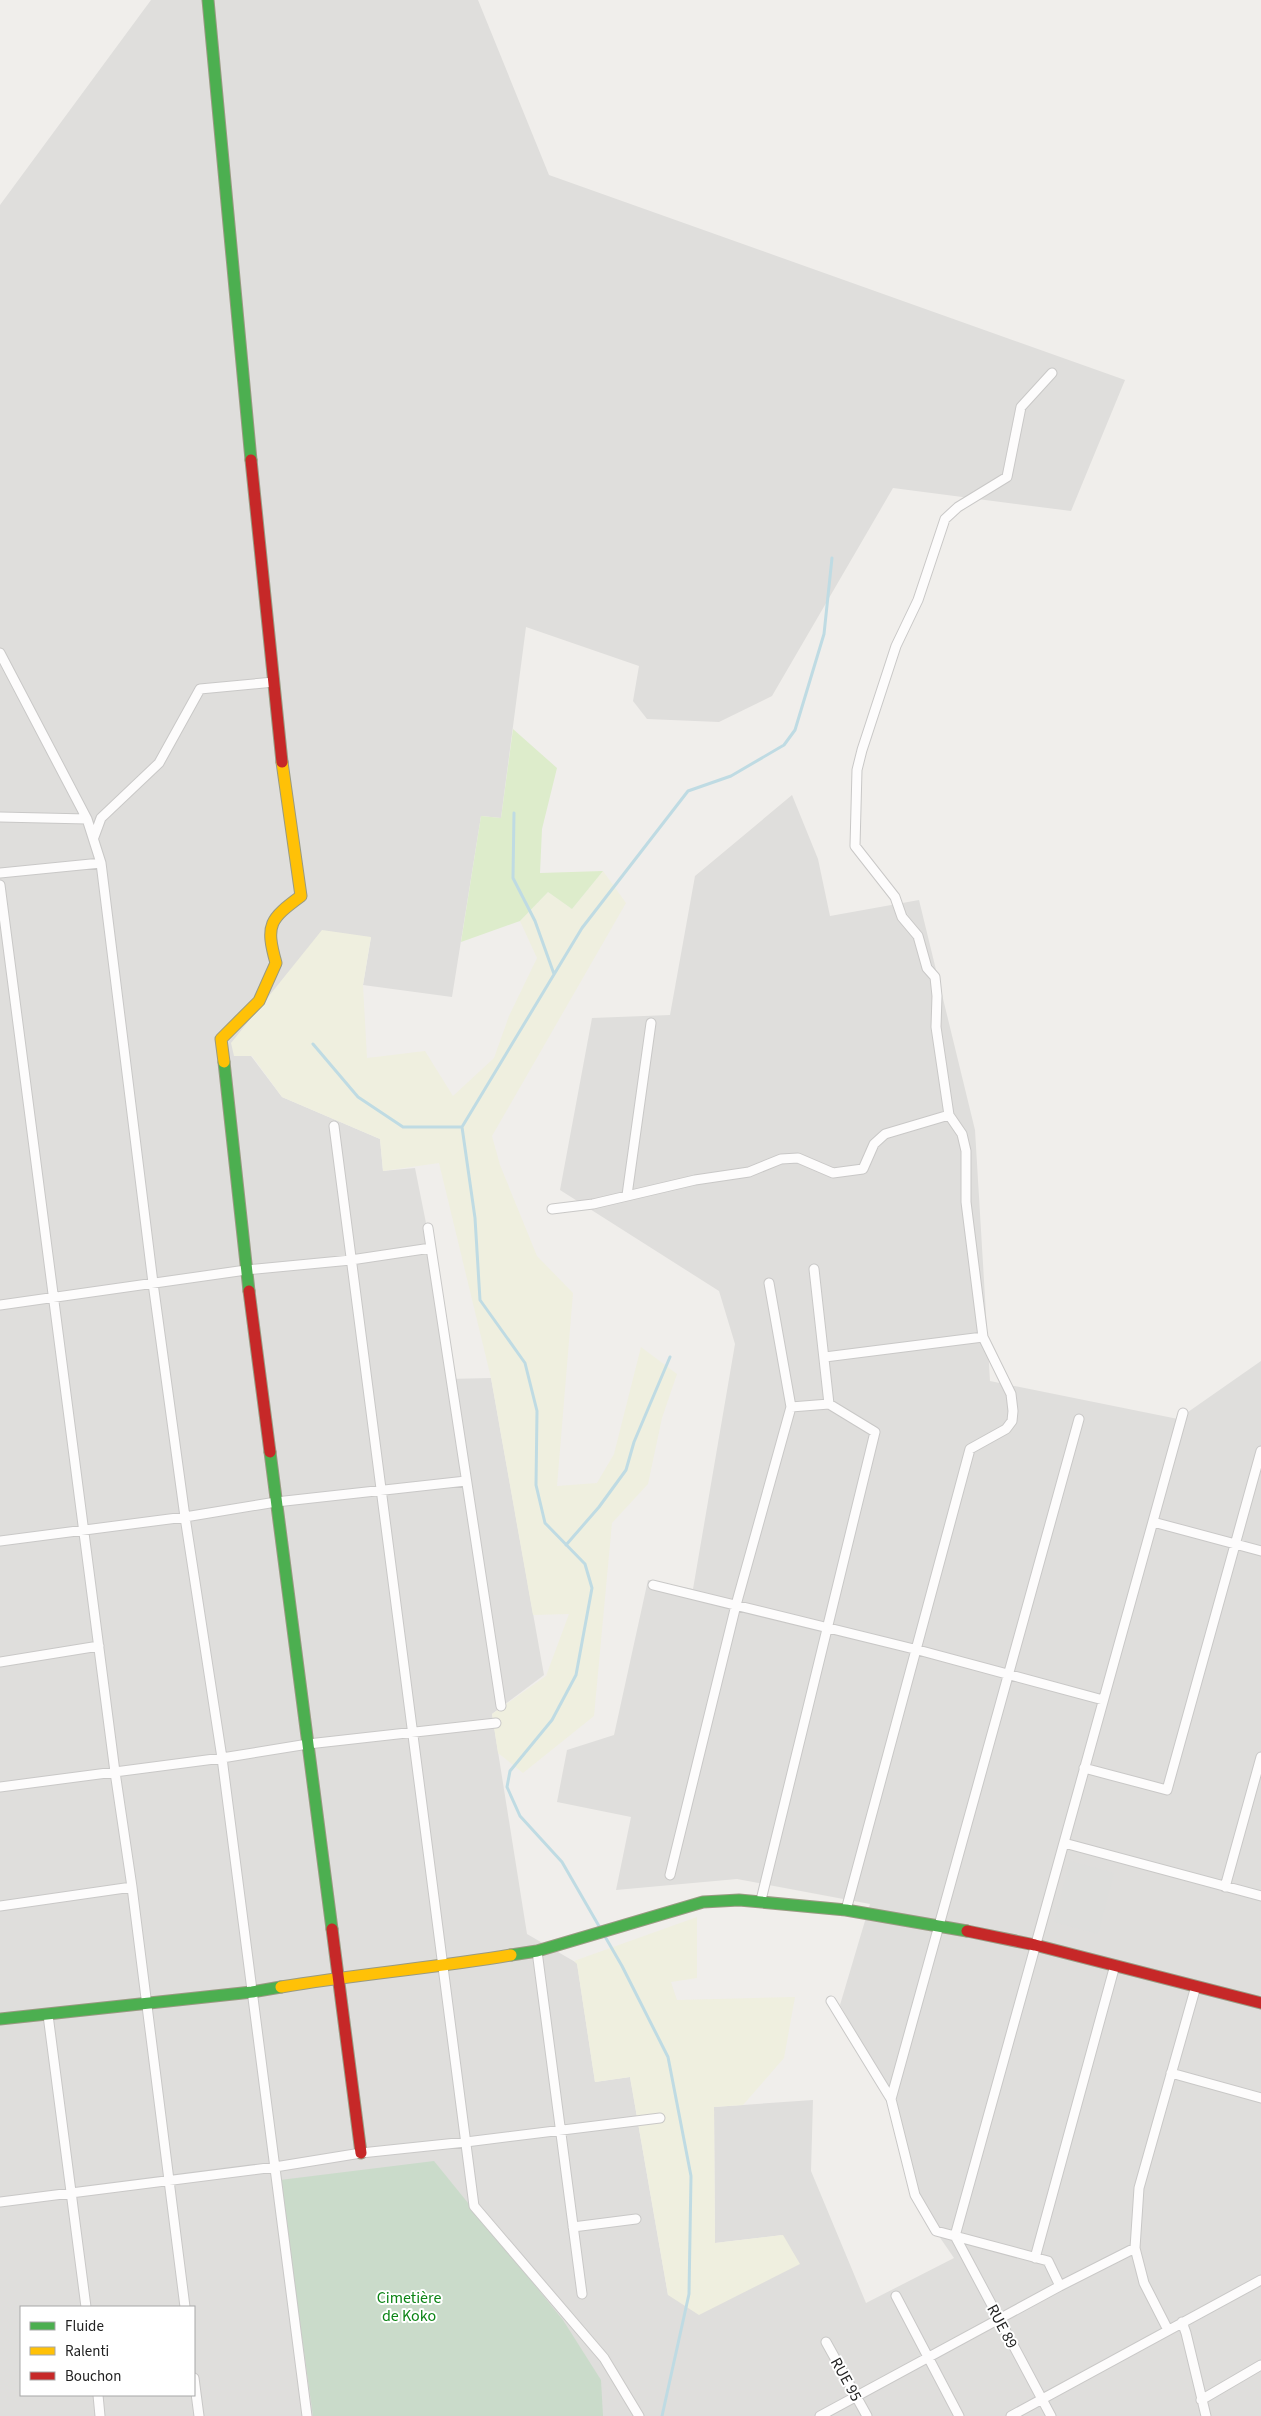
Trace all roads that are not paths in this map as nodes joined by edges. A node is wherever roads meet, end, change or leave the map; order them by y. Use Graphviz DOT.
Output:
graph roads {
  1 [pos="208,0"];
  2 [pos="1052,373"];
  3 [pos="0,653"];
  4 [pos="274,682"];
  5 [pos="0,817"];
  6 [pos="87,820"];
  7 [pos="94,837"];
  8 [pos="101,863"];
  9 [pos="0,873"];
  10 [pos="0,885"];
  11 [pos="651,1023"];
  12 [pos="949,1115"];
  13 [pos="334,1126"];
  14 [pos="627,1195"];
  15 [pos="552,1209"];
  16 [pos="428,1228"];
  17 [pos="431,1248"];
  18 [pos="351,1260"];
  19 [pos="814,1269"];
  20 [pos="246,1270"];
  21 [pos="153,1283"];
  22 [pos="768,1283"];
  23 [pos="53,1298"];
  24 [pos="0,1305"];
  25 [pos="983,1337"];
  26 [pos="825,1357"];
  27 [pos="829,1404"];
  28 [pos="791,1407"];
  29 [pos="1183,1413"];
  30 [pos="1079,1419"];
  31 [pos="1261,1450"];
  32 [pos="466,1481"];
  33 [pos="381,1492"];
  34 [pos="276,1502"];
  35 [pos="185,1517"];
  36 [pos="1153,1522"];
  37 [pos="84,1530"];
  38 [pos="0,1541"];
  39 [pos="1235,1544"];
  40 [pos="1261,1551"];
  41 [pos="652,1585"];
  42 [pos="736,1606"];
  43 [pos="826,1628"];
  44 [pos="99,1646"];
  45 [pos="918,1650"];
  46 [pos="0,1662"];
  47 [pos="1008,1674"];
  48 [pos="1103,1700"];
  49 [pos="501,1706"];
  50 [pos="496,1723"];
  51 [pos="413,1734"];
  52 [pos="308,1744"];
  53 [pos="1261,1757"];
  54 [pos="222,1758"];
  55 [pos="1084,1768"];
  56 [pos="115,1772"];
  57 [pos="0,1787"];
  58 [pos="1064,1843"];
  59 [pos="670,1875"];
  60 [pos="132,1887"];
  61 [pos="1225,1887"];
  62 [pos="1261,1896"];
  63 [pos="761,1900"];
  64 [pos="0,1906"];
  65 [pos="846,1910"];
  66 [pos="939,1926"];
  67 [pos="1035,1945"];
  68 [pos="537,1951"];
  69 [pos="1115,1965"];
  70 [pos="443,1967"];
  71 [pos="338,1977"];
  72 [pos="1196,1986"];
  73 [pos="252,1992"];
  74 [pos="831,2001"];
  75 [pos="1261,2003"];
  76 [pos="145,2004"];
  77 [pos="48,2015"];
  78 [pos="0,2019"];
  79 [pos="1171,2073"];
  80 [pos="1261,2098"];
  81 [pos="891,2099"];
  82 [pos="660,2118"];
  83 [pos="560,2130"];
  84 [pos="466,2142"];
  85 [pos="360,2153"];
  86 [pos="275,2167"];
  87 [pos="168,2180"];
  88 [pos="71,2193"];
  89 [pos="0,2202"];
  90 [pos="636,2218"];
  91 [pos="573,2227"];
  92 [pos="955,2236"];
  93 [pos="1135,2248"];
  94 [pos="1035,2258"];
  95 [pos="1261,2280"];
  96 [pos="1060,2286"];
  97 [pos="582,2294"];
  98 [pos="896,2296"];
  99 [pos="86,2306"];
  100 [pos="184,2306"];
  101 [pos="999,2319"];
  102 [pos="1182,2322"];
  103 [pos="1168,2330"];
  104 [pos="826,2342"];
  105 [pos="928,2358"];
  106 [pos="1261,2364"];
  107 [pos="195,2386"];
  108 [pos="98,2396"];
  109 [pos="857,2396"];
  110 [pos="1042,2399"];
  111 [pos="1201,2400"];
  112 [pos="100,2416"];
  113 [pos="199,2416"];
  114 [pos="307,2416"];
  115 [pos="639,2416"];
  116 [pos="820,2416"];
  117 [pos="866,2416"];
  118 [pos="959,2416"];
  119 [pos="1011,2416"];
  120 [pos="1051,2416"];
  121 [pos="1206,2416"];
  1 -- 4 [label="street"];
  2 -- 12 [label="street"];
  3 -- 6 [label="street"];
  4 -- 7 [label="street"];
  4 -- 20 [label="street"];
  5 -- 6 [label="street"];
  6 -- 7 [label="street"];
  7 -- 8 [label="street"];
  8 -- 9 [label="street"];
  8 -- 21 [label="street"];
  10 -- 23 [label="street"];
  11 -- 14 [label="street"];
  12 -- 14 [label="street"];
  12 -- 25 [label="street"];
  13 -- 18 [label="street"];
  14 -- 15 [label="street"];
  16 -- 17 [label="street"];
  17 -- 18 [label="street"];
  17 -- 32 [label="street"];
  18 -- 20 [label="street"];
  18 -- 33 [label="street"];
  19 -- 26 [label="street"];
  20 -- 21 [label="street"];
  20 -- 34 [label="street"];
  21 -- 23 [label="street"];
  21 -- 35 [label="street"];
  22 -- 28 [label="street"];
  23 -- 24 [label="street"];
  23 -- 37 [label="street"];
  25 -- 26 [label="street"];
  25 -- 45 [label="street"];
  26 -- 27 [label="street"];
  27 -- 28 [label="street"];
  27 -- 43 [label="street"];
  28 -- 42 [label="street"];
  29 -- 36 [label="street"];
  30 -- 47 [label="street"];
  31 -- 39 [label="street"];
  32 -- 33 [label="street"];
  32 -- 49 [label="street"];
  33 -- 34 [label="street"];
  33 -- 51 [label="street"];
  34 -- 35 [label="street"];
  34 -- 52 [label="street"];
  35 -- 37 [label="street"];
  35 -- 54 [label="street"];
  36 -- 39 [label="street"];
  36 -- 48 [label="street"];
  37 -- 38 [label="street"];
  37 -- 44 [label="street"];
  39 -- 40 [label="street"];
  39 -- 55 [label="street"];
  41 -- 42 [label="street"];
  42 -- 43 [label="street"];
  42 -- 59 [label="street"];
  43 -- 45 [label="street"];
  43 -- 63 [label="street"];
  44 -- 46 [label="street"];
  44 -- 56 [label="street"];
  45 -- 47 [label="street"];
  45 -- 65 [label="street"];
  47 -- 48 [label="street"];
  47 -- 66 [label="street"];
  48 -- 55 [label="street"];
  50 -- 51 [label="street"];
  51 -- 52 [label="street"];
  51 -- 70 [label="street"];
  52 -- 54 [label="street"];
  52 -- 71 [label="street"];
  53 -- 61 [label="street"];
  54 -- 56 [label="street"];
  54 -- 73 [label="street"];
  55 -- 58 [label="street"];
  56 -- 57 [label="street"];
  56 -- 60 [label="street"];
  58 -- 61 [label="street"];
  58 -- 67 [label="street"];
  60 -- 64 [label="street"];
  60 -- 76 [label="street"];
  61 -- 62 [label="street"];
  63 -- 65 [label="street"];
  63 -- 68 [label="street"];
  65 -- 66 [label="street"];
  66 -- 67 [label="street"];
  66 -- 81 [label="street"];
  67 -- 69 [label="street"];
  67 -- 92 [label="street"];
  68 -- 70 [label="street"];
  68 -- 83 [label="street"];
  69 -- 72 [label="street"];
  69 -- 94 [label="street"];
  70 -- 71 [label="street"];
  70 -- 84 [label="street"];
  71 -- 73 [label="street"];
  71 -- 85 [label="street"];
  72 -- 75 [label="street"];
  72 -- 79 [label="street"];
  73 -- 76 [label="street"];
  73 -- 86 [label="street"];
  74 -- 81 [label="street"];
  76 -- 77 [label="street"];
  76 -- 87 [label="street"];
  77 -- 78 [label="street"];
  77 -- 88 [label="street"];
  79 -- 80 [label="street"];
  79 -- 93 [label="street"];
  81 -- 92 [label="street"];
  82 -- 83 [label="street"];
  83 -- 84 [label="street"];
  83 -- 91 [label="street"];
  84 -- 85 [label="street"];
  84 -- 115 [label="street"];
  85 -- 86 [label="street"];
  86 -- 87 [label="street"];
  86 -- 114 [label="street"];
  87 -- 88 [label="street"];
  87 -- 100 [label="street"];
  88 -- 89 [label="street"];
  88 -- 99 [label="street"];
  90 -- 91 [label="street"];
  91 -- 97 [label="street"];
  92 -- 94 [label="street"];
  92 -- 101 [label="street, RUE 89"];
  93 -- 96 [label="street"];
  93 -- 103 [label="street"];
  94 -- 96 [label="street"];
  95 -- 102 [label="street"];
  96 -- 101 [label="street"];
  98 -- 105 [label="street"];
  101 -- 105 [label="street"];
  101 -- 110 [label="street, RUE 89"];
  102 -- 103 [label="street"];
  102 -- 111 [label="street"];
  103 -- 110 [label="street"];
  104 -- 109 [label="street, RUE 95"];
  105 -- 109 [label="street"];
  105 -- 118 [label="street"];
  106 -- 111 [label="street"];
  107 -- 113 [label="street"];
  108 -- 112 [label="street"];
  109 -- 116 [label="street"];
  109 -- 117 [label="street, RUE 95"];
  110 -- 119 [label="street"];
  110 -- 120 [label="street, RUE 89"];
  111 -- 121 [label="street"];
}
